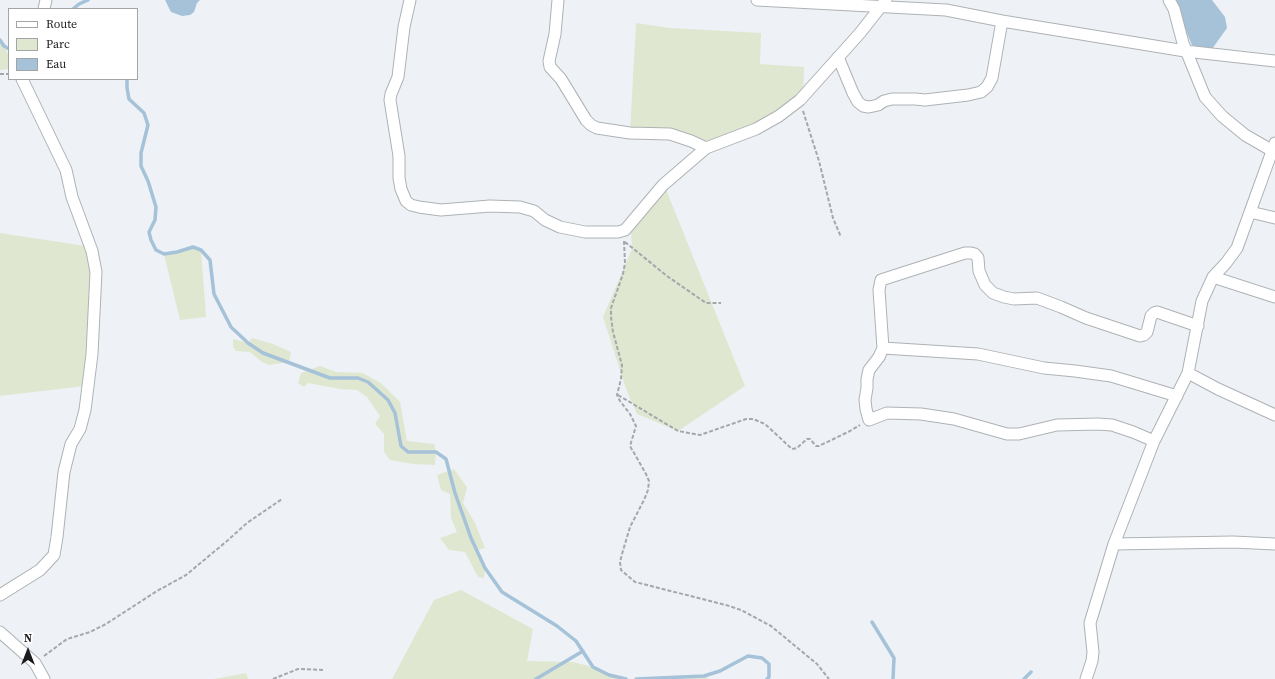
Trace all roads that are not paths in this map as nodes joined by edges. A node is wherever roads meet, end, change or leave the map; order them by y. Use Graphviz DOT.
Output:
graph roads {
  1 [pos="410,0"];
  2 [pos="558,0"];
  3 [pos="757,0"];
  4 [pos="1169,0"];
  5 [pos="884,3"];
  6 [pos="1002,21"];
  7 [pos="1186,51"];
  8 [pos="838,57"];
  9 [pos="1275,61"];
  10 [pos="22,80"];
  11 [pos="1273,146"];
  12 [pos="706,148"];
  13 [pos="1250,212"];
  14 [pos="1275,218"];
  15 [pos="1213,277"];
  16 [pos="1275,296"];
  17 [pos="1198,326"];
  18 [pos="883,348"];
  19 [pos="1188,373"];
  20 [pos="1177,396"];
  21 [pos="1275,415"];
  22 [pos="1154,441"];
  23 [pos="1114,544"];
  24 [pos="1275,544"];
  25 [pos="0,595"];
  26 [pos="0,632"];
  27 [pos="44,679"];
  28 [pos="1086,679"];
  1 -- 12 [label="street"];
  2 -- 12 [label="street"];
  3 -- 5 [label="street"];
  4 -- 7 [label="street"];
  5 -- 6 [label="street"];
  5 -- 8 [label="street"];
  6 -- 7 [label="street"];
  6 -- 8 [label="street"];
  7 -- 9 [label="street"];
  7 -- 11 [label="street"];
  8 -- 12 [label="street"];
  10 -- 25 [label="street"];
  11 -- 13 [label="street"];
  13 -- 14 [label="street"];
  13 -- 15 [label="street"];
  15 -- 16 [label="street"];
  15 -- 17 [label="street"];
  17 -- 18 [label="street"];
  17 -- 19 [label="street"];
  18 -- 20 [label="street"];
  18 -- 22 [label="street"];
  19 -- 20 [label="street"];
  19 -- 21 [label="street"];
  20 -- 22 [label="street"];
  22 -- 23 [label="street"];
  23 -- 24 [label="street"];
  23 -- 28 [label="street"];
  26 -- 27 [label="street"];
}
